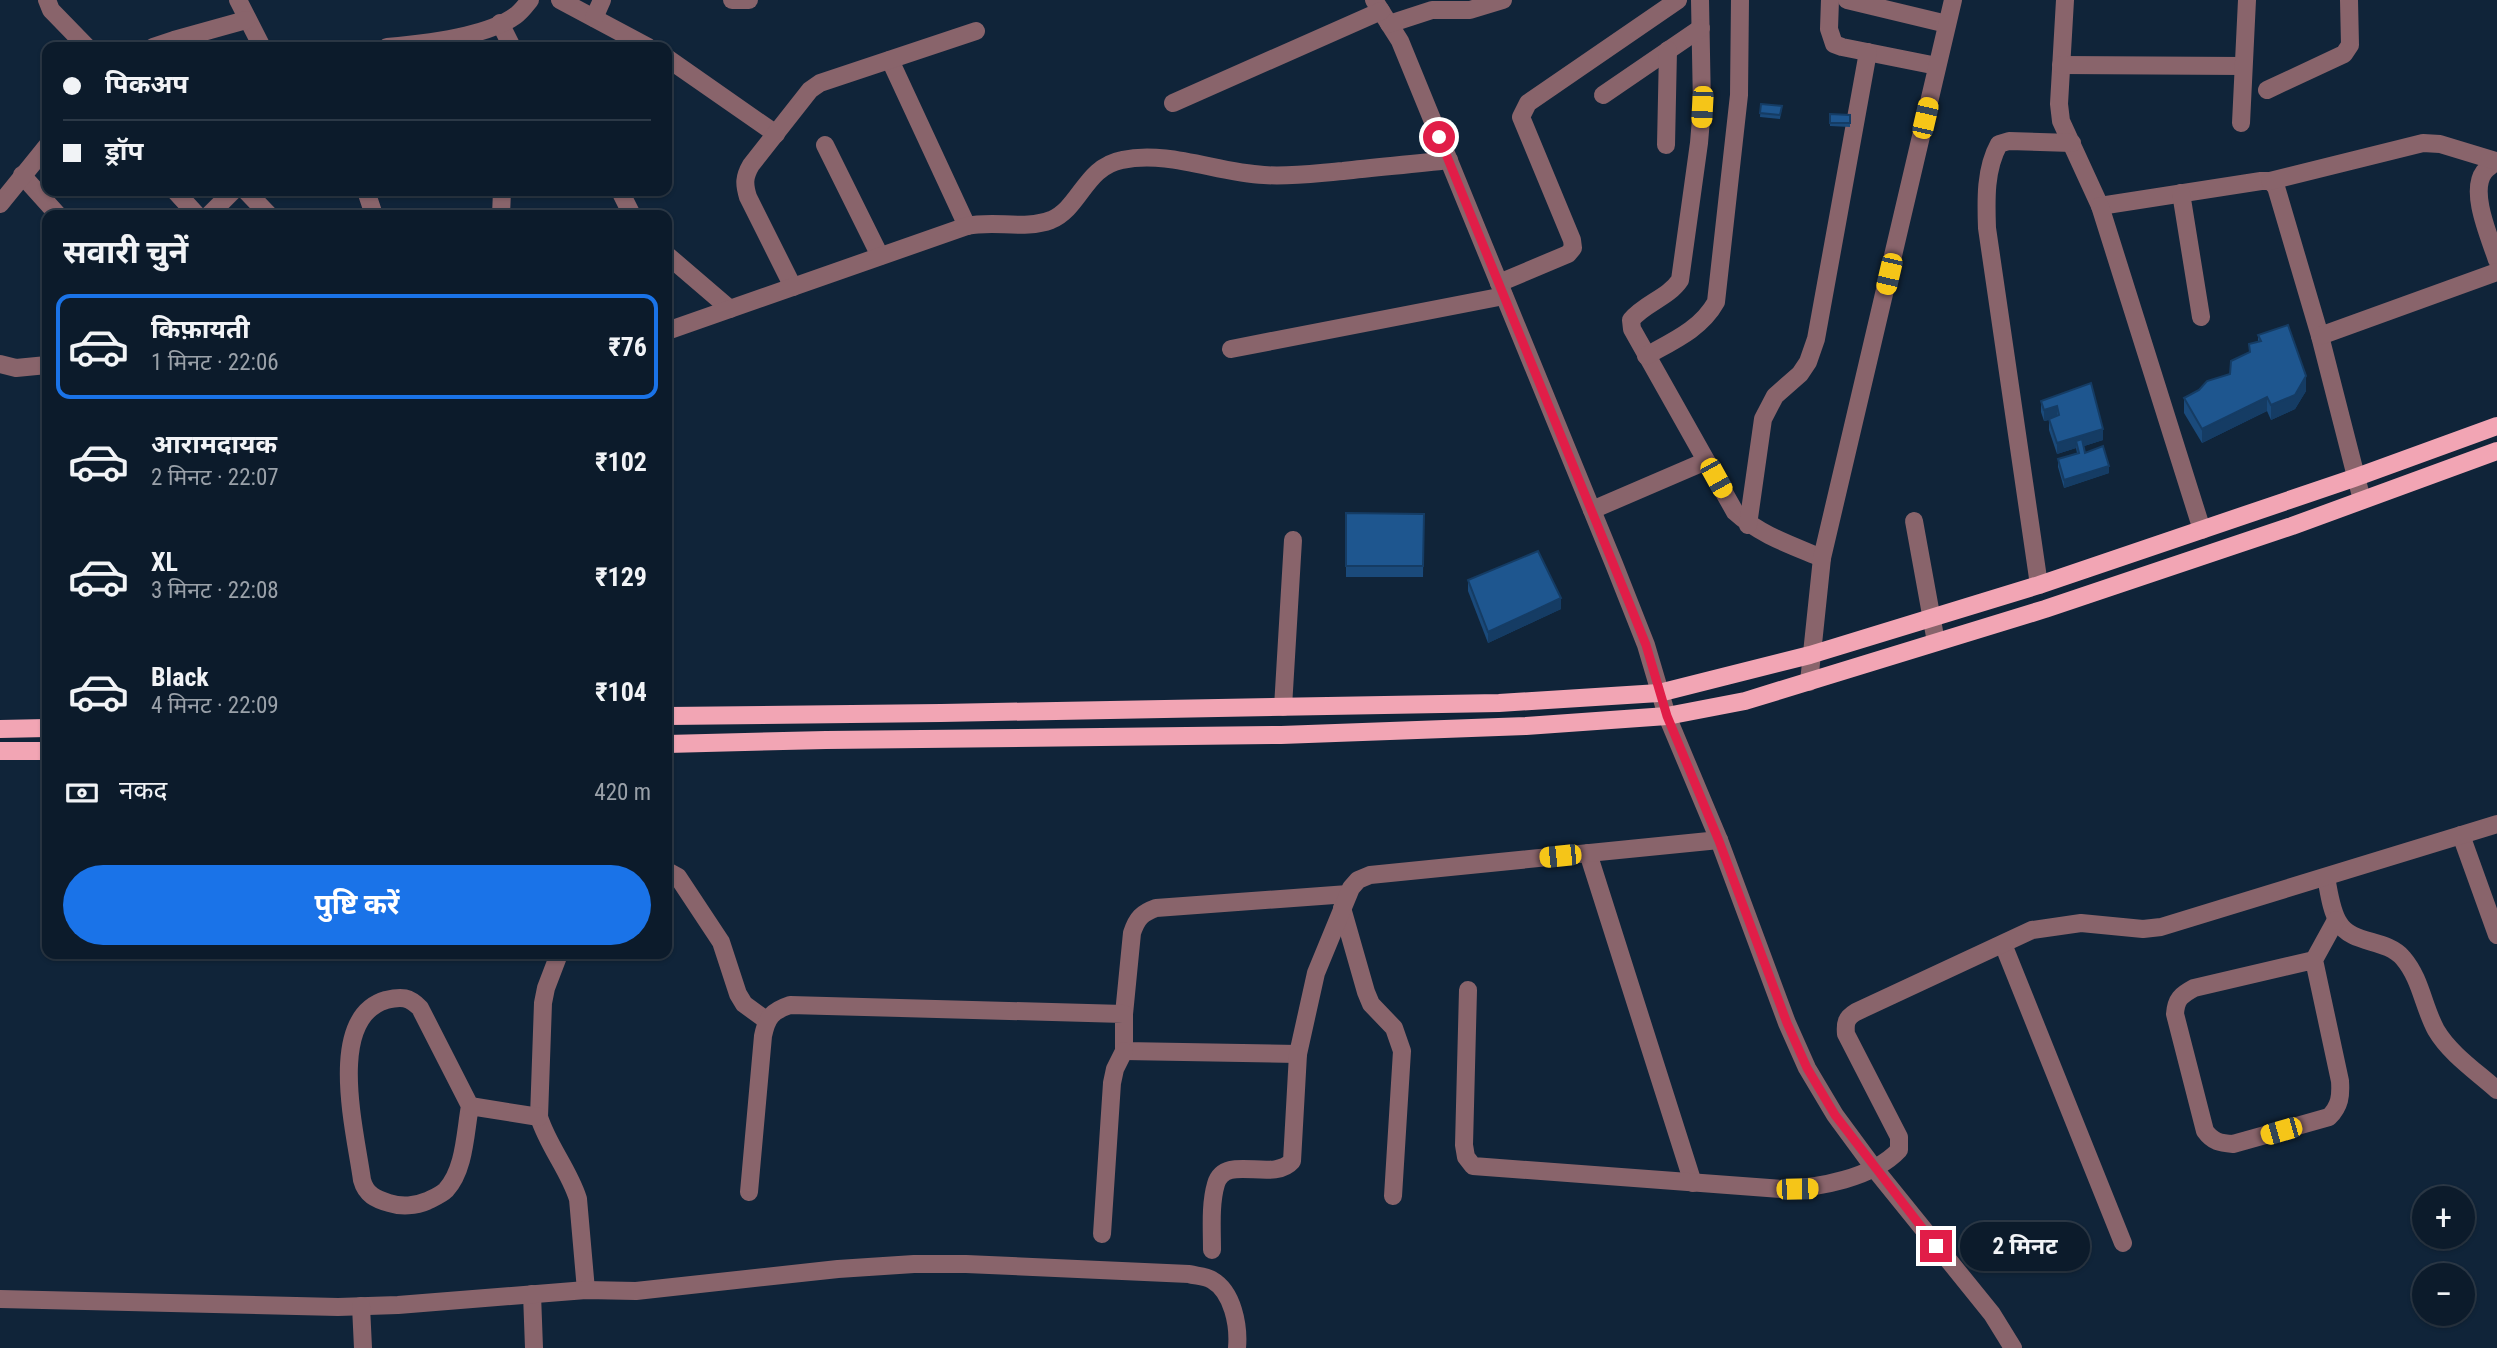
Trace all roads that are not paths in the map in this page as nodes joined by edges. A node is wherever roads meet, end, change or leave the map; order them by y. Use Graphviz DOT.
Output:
graph roads {
  1 [pos="47,0"];
  2 [pos="238,0"];
  3 [pos="530,0"];
  4 [pos="560,0"];
  5 [pos="602,0"];
  6 [pos="732,0"];
  7 [pos="748,0"];
  8 [pos="1503,0"];
  9 [pos="1678,0"];
  10 [pos="1700,0"];
  11 [pos="1740,0"];
  12 [pos="1830,0"];
  13 [pos="1847,0"];
  14 [pos="1954,0"];
  15 [pos="2065,0"];
  16 [pos="2247,0"];
  17 [pos="2348,0"];
  18 [pos="1381,12"];
  19 [pos="594,18"];
  20 [pos="246,20"];
  21 [pos="500,23"];
  22 [pos="1947,24"];
  23 [pos="1701,28"];
  24 [pos="976,31"];
  25 [pos="82,42"];
  26 [pos="168,42"];
  27 [pos="259,42"];
  28 [pos="435,42"];
  29 [pos="510,42"];
  30 [pos="639,42"];
  31 [pos="1668,50"];
  32 [pos="1868,52"];
  33 [pos="890,60"];
  34 [pos="672,61"];
  35 [pos="2061,65"];
  36 [pos="1937,66"];
  37 [pos="2244,66"];
  38 [pos="2267,90"];
  39 [pos="1603,95"];
  40 [pos="1173,103"];
  41 [pos="2241,123"];
  42 [pos="776,134"];
  43 [pos="2072,143"];
  44 [pos="825,145"];
  45 [pos="1666,145"];
  46 [pos="42,152"];
  47 [pos="1449,160"];
  48 [pos="2497,161"];
  49 [pos="22,175"];
  50 [pos="2270,181"];
  51 [pos="2181,193"];
  52 [pos="180,196"];
  53 [pos="228,196"];
  54 [pos="251,196"];
  55 [pos="0,204"];
  56 [pos="2101,206"];
  57 [pos="54,210"];
  58 [pos="192,210"];
  59 [pos="214,210"];
  60 [pos="264,210"];
  61 [pos="967,226"];
  62 [pos="880,256"];
  63 [pos="672,259"];
  64 [pos="2497,260"];
  65 [pos="2497,272"];
  66 [pos="793,287"];
  67 [pos="1502,289"];
  68 [pos="730,309"];
  69 [pos="2201,317"];
  70 [pos="672,329"];
  71 [pos="2320,336"];
  72 [pos="1231,349"];
  73 [pos="1646,356"];
  74 [pos="0,364"];
  75 [pos="42,365"];
  76 [pos="2497,426"];
  77 [pos="2497,451"];
  78 [pos="1706,461"];
  79 [pos="2354,478"];
  80 [pos="2362,500"];
  81 [pos="1592,510"];
  82 [pos="1914,521"];
  83 [pos="1748,524"];
  84 [pos="2202,530"];
  85 [pos="1293,540"];
  86 [pos="1822,558"];
  87 [pos="2039,585"];
  88 [pos="1930,618"];
  89 [pos="1936,642"];
  90 [pos="1810,655"];
  91 [pos="1809,682"];
  92 [pos="1659,693"];
  93 [pos="1283,707"];
  94 [pos="672,716"];
  95 [pos="1667,716"];
  96 [pos="42,728"];
  97 [pos="0,729"];
  98 [pos="672,744"];
  99 [pos="0,751"];
  100 [pos="42,751"];
  101 [pos="2497,824"];
  102 [pos="2461,835"];
  103 [pos="1719,841"];
  104 [pos="1588,853"];
  105 [pos="672,874"];
  106 [pos="2326,877"];
  107 [pos="1345,901"];
  108 [pos="2336,920"];
  109 [pos="2497,935"];
  110 [pos="2003,944"];
  111 [pos="557,959"];
  112 [pos="2314,960"];
  113 [pos="1468,990"];
  114 [pos="1124,1014"];
  115 [pos="766,1020"];
  116 [pos="1124,1051"];
  117 [pos="1298,1054"];
  118 [pos="2497,1090"];
  119 [pos="470,1106"];
  120 [pos="539,1117"];
  121 [pos="1874,1168"];
  122 [pos="1693,1183"];
  123 [pos="749,1192"];
  124 [pos="1393,1196"];
  125 [pos="1102,1234"];
  126 [pos="2123,1243"];
  127 [pos="1212,1250"];
  128 [pos="586,1290"];
  129 [pos="532,1294"];
  130 [pos="0,1299"];
  131 [pos="361,1306"];
  132 [pos="363,1348"];
  133 [pos="534,1348"];
  134 [pos="1237,1348"];
  135 [pos="2013,1348"];
  1 -- 25 [label="street"];
  2 -- 20 [label="street"];
  3 -- 21 [label="street"];
  4 -- 19 [label="street"];
  5 -- 19 [label="street"];
  6 -- 7 [label="street"];
  8 -- 18 [label="street"];
  9 -- 67 [label="street"];
  10 -- 23 [label="street"];
  11 -- 73 [label="street"];
  12 -- 32 [label="street"];
  13 -- 22 [label="street"];
  14 -- 22 [label="street"];
  15 -- 35 [label="street"];
  16 -- 37 [label="street"];
  17 -- 38 [label="street"];
  18 -- 40 [label="street"];
  18 -- 47 [label="street"];
  19 -- 30 [label="street"];
  20 -- 26 [label="street"];
  20 -- 27 [label="street"];
  21 -- 28 [label="street"];
  21 -- 29 [label="street"];
  22 -- 36 [label="street"];
  23 -- 31 [label="street"];
  23 -- 73 [label="street"];
  24 -- 33 [label="street"];
  31 -- 39 [label="street"];
  31 -- 45 [label="street"];
  32 -- 36 [label="street"];
  32 -- 83 [label="street"];
  33 -- 42 [label="street"];
  33 -- 61 [label="street"];
  34 -- 42 [label="street"];
  35 -- 37 [label="street"];
  35 -- 43 [label="street"];
  36 -- 86 [label="street"];
  37 -- 41 [label="street"];
  42 -- 66 [label="street"];
  43 -- 56 [label="street"];
  43 -- 87 [label="street"];
  44 -- 62 [label="street"];
  46 -- 49 [label="street"];
  47 -- 61 [label="street"];
  47 -- 67 [label="street"];
  48 -- 50 [label="street"];
  48 -- 64 [label="street"];
  49 -- 55 [label="street"];
  49 -- 57 [label="street"];
  50 -- 51 [label="street"];
  50 -- 71 [label="street"];
  51 -- 56 [label="street"];
  51 -- 69 [label="street"];
  52 -- 58 [label="street"];
  53 -- 59 [label="street"];
  54 -- 60 [label="street"];
  56 -- 84 [label="street"];
  61 -- 62 [label="street"];
  62 -- 66 [label="street"];
  63 -- 68 [label="street"];
  65 -- 71 [label="street"];
  66 -- 68 [label="street"];
  67 -- 72 [label="street"];
  67 -- 81 [label="street"];
  68 -- 70 [label="street"];
  71 -- 79 [label="street"];
  73 -- 78 [label="street"];
  74 -- 75 [label="street"];
  76 -- 79 [label="main road"];
  77 -- 80 [label="main road"];
  78 -- 81 [label="street"];
  78 -- 83 [label="street"];
  79 -- 80 [label="street"];
  79 -- 84 [label="main road"];
  80 -- 89 [label="main road"];
  81 -- 92 [label="street"];
  82 -- 88 [label="street"];
  83 -- 86 [label="street"];
  84 -- 87 [label="main road"];
  85 -- 93 [label="street"];
  86 -- 90 [label="street"];
  87 -- 88 [label="main road"];
  88 -- 89 [label="street"];
  88 -- 90 [label="main road"];
  89 -- 91 [label="main road"];
  90 -- 91 [label="street"];
  90 -- 92 [label="main road"];
  91 -- 95 [label="main road"];
  92 -- 93 [label="main road"];
  92 -- 95 [label="street"];
  93 -- 94 [label="main road"];
  95 -- 98 [label="main road"];
  95 -- 103 [label="street"];
  96 -- 97 [label="main road"];
  99 -- 100 [label="main road"];
  101 -- 102 [label="street"];
  102 -- 106 [label="street"];
  102 -- 109 [label="street"];
  103 -- 104 [label="street"];
  103 -- 121 [label="street"];
  104 -- 107 [label="street"];
  104 -- 122 [label="street"];
  105 -- 115 [label="street"];
  106 -- 108 [label="street"];
  106 -- 110 [label="street"];
  107 -- 114 [label="street"];
  107 -- 117 [label="street"];
  107 -- 124 [label="street"];
  108 -- 112 [label="street"];
  108 -- 118 [label="street"];
  110 -- 121 [label="street"];
  110 -- 126 [label="street"];
  111 -- 120 [label="street"];
  112 -- 112 [label="street"];
  113 -- 122 [label="street"];
  114 -- 115 [label="street"];
  114 -- 116 [label="street"];
  115 -- 123 [label="street"];
  116 -- 117 [label="street"];
  116 -- 125 [label="street"];
  117 -- 127 [label="street"];
  119 -- 119 [label="street"];
  119 -- 120 [label="street"];
  120 -- 128 [label="street"];
  121 -- 122 [label="street"];
  121 -- 135 [label="street"];
  128 -- 129 [label="street"];
  128 -- 134 [label="street"];
  129 -- 131 [label="street"];
  129 -- 133 [label="street"];
  130 -- 131 [label="street"];
  131 -- 132 [label="street"];
}
